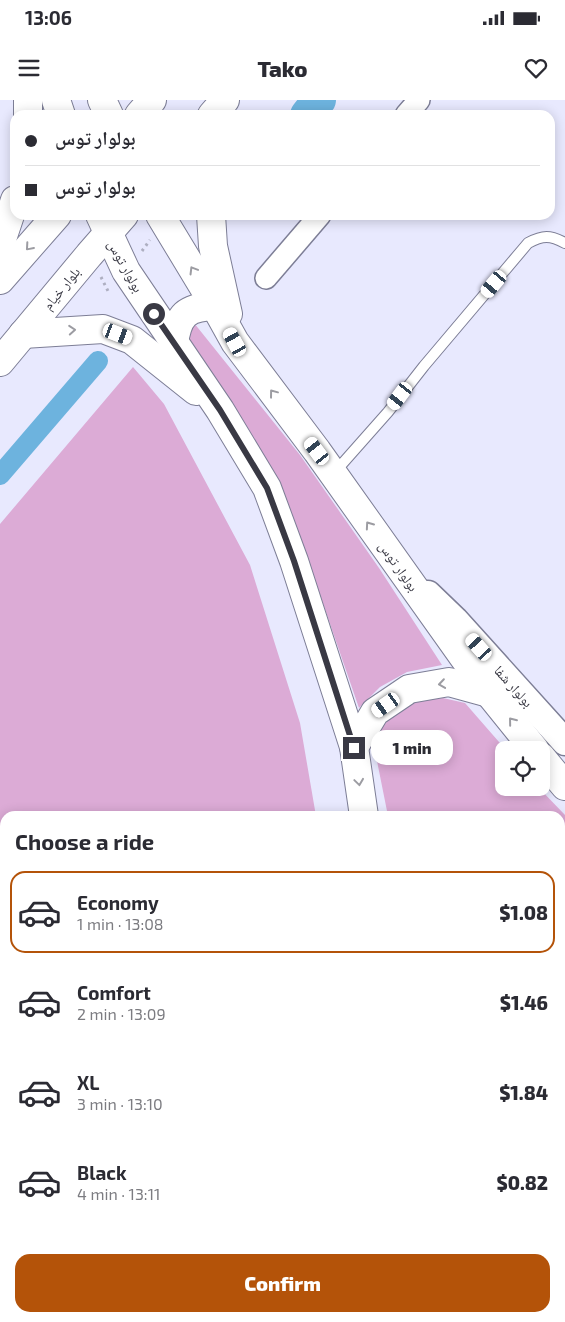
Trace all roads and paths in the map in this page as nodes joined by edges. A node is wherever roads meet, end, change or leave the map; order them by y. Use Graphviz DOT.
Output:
graph roads {
  1 [pos="152,100"];
  2 [pos="419,100"];
  3 [pos="143,110"];
  4 [pos="410,110"];
  5 [pos="10,215"];
  6 [pos="53,220"];
  7 [pos="163,220"];
  8 [pos="211,220"];
  9 [pos="316,220"];
  10 [pos="111,221"];
  11 [pos="565,243"];
  12 [pos="0,245"];
  13 [pos="266,278"];
  14 [pos="0,280"];
  15 [pos="215,306"];
  16 [pos="23,334"];
  17 [pos="235,342"];
  18 [pos="174,343"];
  19 [pos="0,362"];
  20 [pos="220,410"];
  21 [pos="333,474"];
  22 [pos="399,567"];
  23 [pos="489,692"];
  24 [pos="528,741"];
  25 [pos="565,742"];
  26 [pos="354,748"];
  27 [pos="550,768"];
  28 [pos="565,786"];
  29 [pos="363,811"];
  1 -- 3 [label="main road"];
  2 -- 4 [label="street"];
  5 -- 12 [label="main road"];
  6 -- 14 [label="main road, one-way"];
  15 -- 7 [label="main road, بولوار توس, one-way"];
  8 -- 17 [label="main road"];
  9 -- 13 [label="street"];
  10 -- 16 [label="main road, بلوار خیام"];
  10 -- 18 [label="main road, بولوار توس"];
  11 -- 21 [label="lane"];
  15 -- 17 [label="main road, بولوار توس"];
  15 -- 18 [label="main road"];
  16 -- 19 [label="main road, بلوار خیام"];
  16 -- 20 [label="main road, one-way"];
  21 -- 17 [label="main road, بولوار توس, one-way"];
  18 -- 20 [label="main road, بولوار توس"];
  20 -- 26 [label="main road, بولوار توس"];
  22 -- 21 [label="main road, بولوار توس, one-way"];
  22 -- 23 [label="main road, بولوار توس"];
  22 -- 25 [label="street, بولوار شفا"];
  24 -- 23 [label="main road, بولوار توس, one-way"];
  23 -- 26 [label="main road, one-way"];
  26 -- 29 [label="main road, بولوار توس, one-way"];
  27 -- 28 [label="main road"];
}
